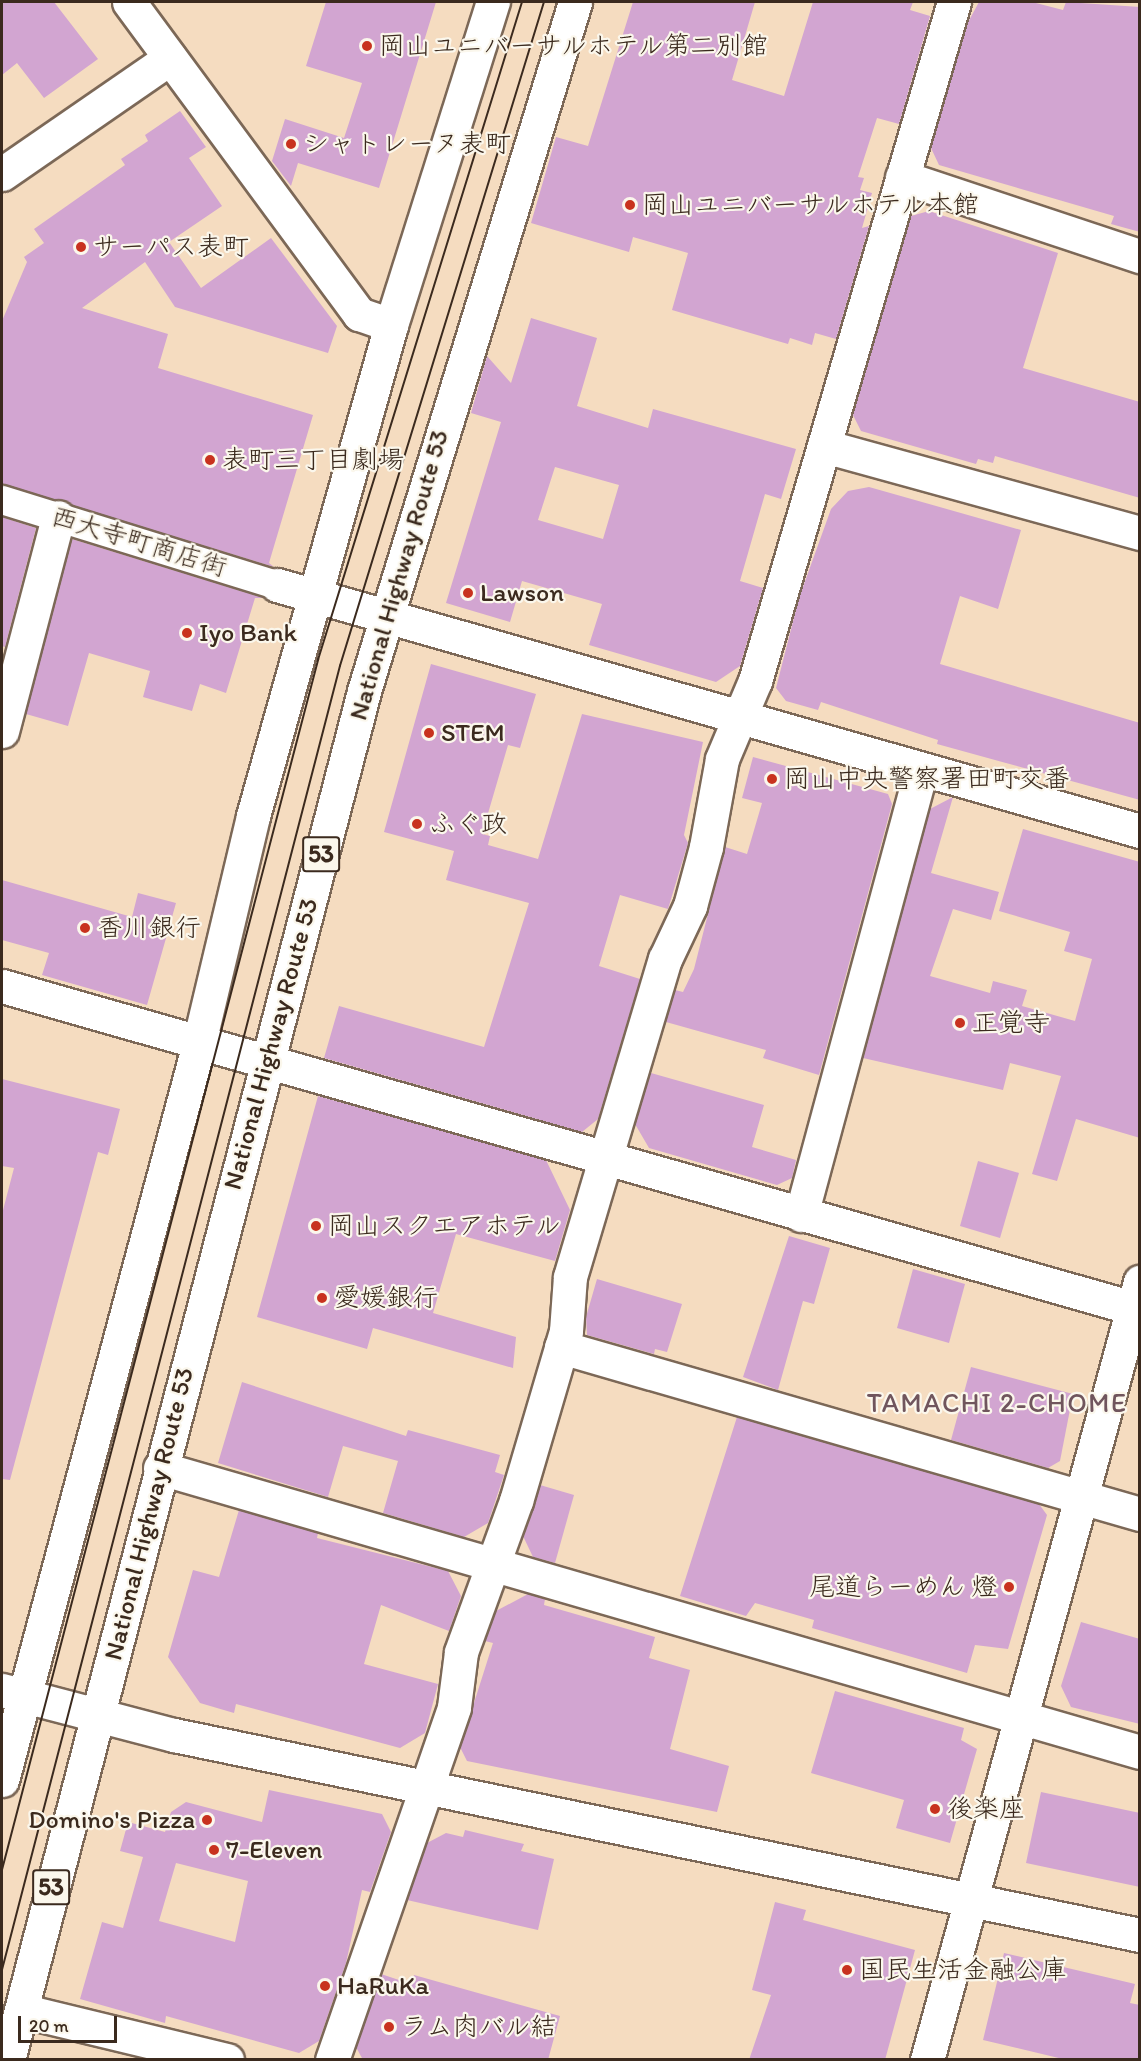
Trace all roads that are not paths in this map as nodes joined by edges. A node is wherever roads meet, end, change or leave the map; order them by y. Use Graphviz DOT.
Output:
graph roads {
  1 [pos="129,2"];
  2 [pos="493,2"];
  3 [pos="575,2"];
  4 [pos="954,2"];
  5 [pos="170,58"];
  6 [pos="2,174"];
  7 [pos="902,177"];
  8 [pos="1140,256"];
  9 [pos="391,325"];
  10 [pos="824,446"];
  11 [pos="2,500"];
  12 [pos="58,517"];
  13 [pos="1140,533"];
  14 [pos="277,585"];
  15 [pos="315,596"];
  16 [pos="386,615"];
  17 [pos="739,719"];
  18 [pos="2,731"];
  19 [pos="921,770"];
  20 [pos="1140,831"];
  21 [pos="2,986"];
  22 [pos="199,1043"];
  23 [pos="266,1063"];
  24 [pos="607,1160"];
  25 [pos="801,1215"];
  26 [pos="1137,1300"];
  27 [pos="561,1347"];
  28 [pos="160,1468"];
  29 [pos="1080,1499"];
  30 [pos="1140,1514"];
  31 [pos="489,1567"];
  32 [pos="12,1693"];
  33 [pos="98,1715"];
  34 [pos="1021,1716"];
  35 [pos="1140,1752"];
  36 [pos="2,1780"];
  37 [pos="428,1787"];
  38 [pos="972,1900"];
  39 [pos="1140,1935"];
  40 [pos="24,2011"];
  41 [pos="9,2060"];
  42 [pos="227,2060"];
  43 [pos="332,2060"];
  44 [pos="927,2060"];
  1 -- 5 [label="main road"];
  2 -- 9 [label="main road"];
  3 -- 16 [label="main road, National Highway Route 53 / 53"];
  4 -- 7 [label="main road"];
  5 -- 6 [label="main road"];
  5 -- 9 [label="main road"];
  7 -- 8 [label="main road"];
  7 -- 10 [label="main road"];
  9 -- 15 [label="main road"];
  10 -- 13 [label="main road"];
  10 -- 17 [label="main road"];
  11 -- 12 [label="street, 西大寺町商店街"];
  12 -- 14 [label="street, 西大寺町商店街"];
  12 -- 18 [label="main road"];
  14 -- 15 [label="main road"];
  15 -- 16 [label="main road"];
  15 -- 22 [label="main road"];
  16 -- 17 [label="main road"];
  16 -- 23 [label="main road, National Highway Route 53 / 53"];
  17 -- 19 [label="main road"];
  17 -- 24 [label="main road"];
  19 -- 20 [label="main road"];
  19 -- 25 [label="main road"];
  21 -- 22 [label="main road"];
  22 -- 23 [label="main road"];
  22 -- 32 [label="main road"];
  23 -- 24 [label="main road"];
  23 -- 28 [label="main road, National Highway Route 53 / 53"];
  24 -- 25 [label="main road"];
  24 -- 27 [label="main road"];
  25 -- 26 [label="main road"];
  26 -- 29 [label="main road"];
  27 -- 29 [label="main road"];
  27 -- 31 [label="main road"];
  28 -- 31 [label="main road"];
  28 -- 33 [label="main road, National Highway Route 53 / 53"];
  29 -- 30 [label="main road"];
  29 -- 34 [label="main road"];
  31 -- 34 [label="main road"];
  31 -- 37 [label="main road"];
  32 -- 33 [label="main road"];
  32 -- 36 [label="main road"];
  33 -- 37 [label="main road"];
  33 -- 40 [label="main road, National Highway Route 53 / 53"];
  34 -- 35 [label="main road"];
  34 -- 38 [label="main road"];
  37 -- 38 [label="main road"];
  37 -- 43 [label="main road"];
  38 -- 39 [label="main road"];
  38 -- 44 [label="main road"];
  40 -- 41 [label="main road, National Highway Route 53 / 53"];
  40 -- 42 [label="main road"];
}
